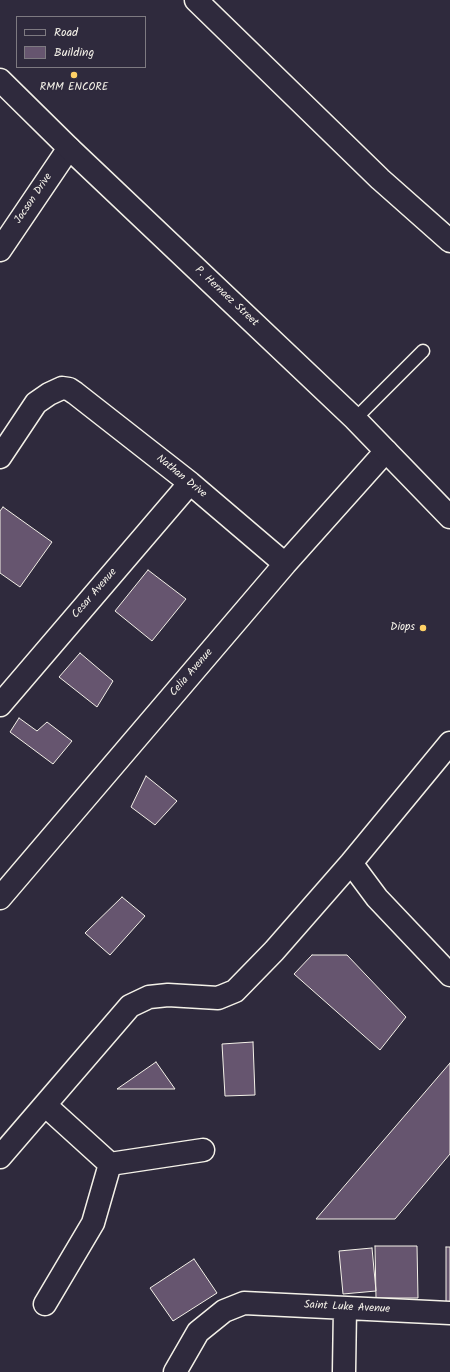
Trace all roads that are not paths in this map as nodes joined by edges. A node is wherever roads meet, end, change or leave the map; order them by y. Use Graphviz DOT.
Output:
graph roads {
  1 [pos="196,0"];
  2 [pos="0,80"];
  3 [pos="69,148"];
  4 [pos="450,241"];
  5 [pos="0,250"];
  6 [pos="423,351"];
  7 [pos="355,420"];
  8 [pos="386,451"];
  9 [pos="0,457"];
  10 [pos="190,483"];
  11 [pos="450,517"];
  12 [pos="285,564"];
  13 [pos="0,705"];
  14 [pos="450,743"];
  15 [pos="351,864"];
  16 [pos="0,898"];
  17 [pos="450,975"];
  18 [pos="45,1105"];
  19 [pos="203,1150"];
  20 [pos="0,1157"];
  21 [pos="110,1164"];
  22 [pos="45,1304"];
  23 [pos="345,1308"];
  24 [pos="450,1313"];
  25 [pos="175,1372"];
  26 [pos="344,1372"];
  1 -- 4 [label="street"];
  2 -- 3 [label="street, P. Hernaez Street"];
  3 -- 5 [label="street, Jocson Drive"];
  3 -- 7 [label="street, P. Hernaez Street"];
  6 -- 7 [label="lane"];
  7 -- 8 [label="street, P. Hernaez Street"];
  8 -- 11 [label="street, P. Hernaez Street"];
  8 -- 12 [label="street, Celia Avenue"];
  9 -- 10 [label="street, Nathan Drive"];
  10 -- 12 [label="street, Nathan Drive"];
  10 -- 13 [label="street, Cesar Avenue"];
  12 -- 16 [label="street, Celia Avenue"];
  14 -- 15 [label="street"];
  15 -- 17 [label="street"];
  15 -- 18 [label="street"];
  18 -- 20 [label="street"];
  18 -- 21 [label="street"];
  19 -- 21 [label="street"];
  21 -- 22 [label="street"];
  23 -- 24 [label="street, Saint Luke Avenue"];
  23 -- 25 [label="street, Saint Luke Avenue"];
  23 -- 26 [label="street"];
}
